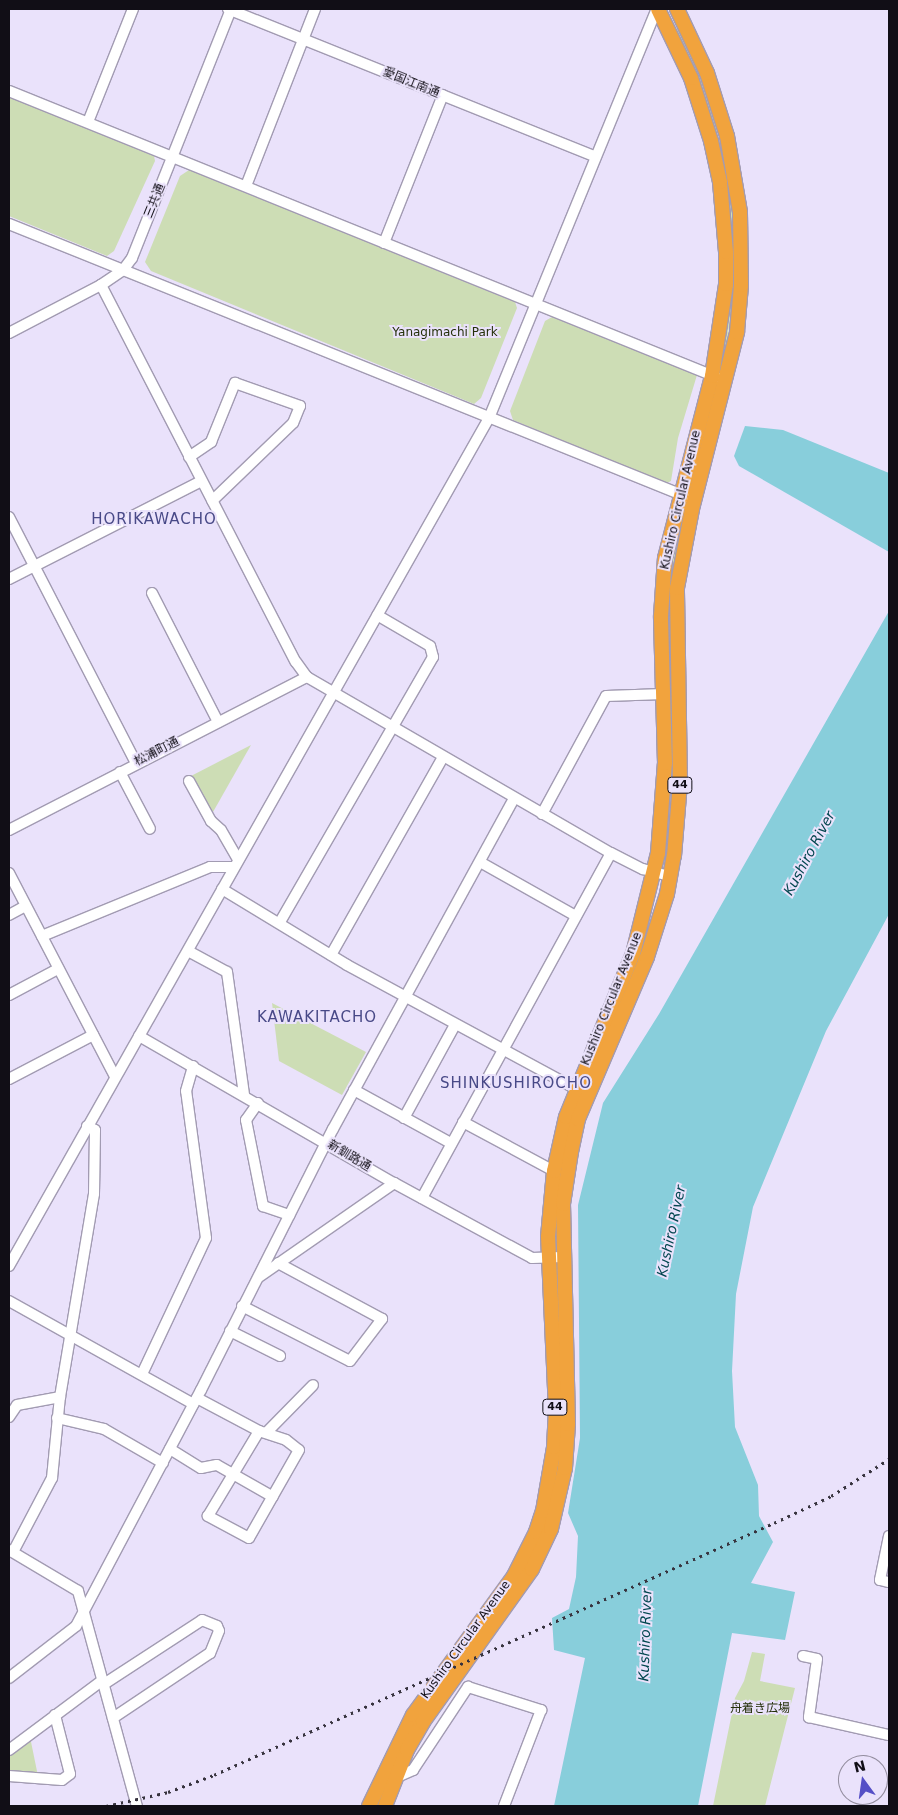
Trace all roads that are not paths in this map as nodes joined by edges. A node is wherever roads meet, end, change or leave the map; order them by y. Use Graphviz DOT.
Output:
graph roads {
  1 [pos="133,9"];
  2 [pos="230,9"];
  3 [pos="315,9"];
  4 [pos="657,9"];
  5 [pos="677,9"];
  6 [pos="302,40"];
  7 [pos="9,91"];
  8 [pos="443,96"];
  9 [pos="88,122"];
  10 [pos="594,156"];
  11 [pos="172,157"];
  12 [pos="246,186"];
  13 [pos="9,224"];
  14 [pos="384,243"];
  15 [pos="122,270"];
  16 [pos="101,285"];
  17 [pos="535,304"];
  18 [pos="9,333"];
  19 [pos="712,376"];
  20 [pos="727,380"];
  21 [pos="489,418"];
  22 [pos="189,457"];
  23 [pos="201,481"];
  24 [pos="681,494"];
  25 [pos="694,500"];
  26 [pos="212,501"];
  27 [pos="9,517"];
  28 [pos="34,566"];
  29 [pos="9,579"];
  30 [pos="152,593"];
  31 [pos="377,615"];
  32 [pos="307,677"];
  33 [pos="334,693"];
  34 [pos="664,694"];
  35 [pos="218,722"];
  36 [pos="393,728"];
  37 [pos="443,757"];
  38 [pos="136,763"];
  39 [pos="120,772"];
  40 [pos="188,780"];
  41 [pos="514,799"];
  42 [pos="542,814"];
  43 [pos="150,829"];
  44 [pos="9,830"];
  45 [pos="611,853"];
  46 [pos="480,862"];
  47 [pos="236,863"];
  48 [pos="9,873"];
  49 [pos="655,873"];
  50 [pos="670,876"];
  51 [pos="222,889"];
  52 [pos="25,906"];
  53 [pos="9,915"];
  54 [pos="576,916"];
  55 [pos="280,922"];
  56 [pos="42,936"];
  57 [pos="188,952"];
  58 [pos="331,955"];
  59 [pos="58,969"];
  60 [pos="9,995"];
  61 [pos="404,996"];
  62 [pos="455,1024"];
  63 [pos="93,1035"];
  64 [pos="139,1036"];
  65 [pos="503,1050"];
  66 [pos="193,1066"];
  67 [pos="115,1077"];
  68 [pos="9,1079"];
  69 [pos="576,1089"];
  70 [pos="354,1090"];
  71 [pos="244,1095"];
  72 [pos="258,1103"];
  73 [pos="404,1118"];
  74 [pos="463,1122"];
  75 [pos="87,1126"];
  76 [pos="326,1142"];
  77 [pos="451,1143"];
  78 [pos="554,1171"];
  79 [pos="394,1183"];
  80 [pos="422,1198"];
  81 [pos="289,1216"];
  82 [pos="556,1257"];
  83 [pos="278,1263"];
  84 [pos="9,1266"];
  85 [pos="258,1277"];
  86 [pos="9,1301"];
  87 [pos="242,1306"];
  88 [pos="230,1331"];
  89 [pos="70,1335"];
  90 [pos="280,1356"];
  91 [pos="142,1374"];
  92 [pos="313,1384"];
  93 [pos="60,1398"];
  94 [pos="195,1401"];
  95 [pos="9,1417"];
  96 [pos="57,1418"];
  97 [pos="262,1432"];
  98 [pos="170,1449"];
  99 [pos="163,1463"];
  100 [pos="233,1474"];
  101 [pos="273,1498"];
  102 [pos="889,1536"];
  103 [pos="11,1551"];
  104 [pos="889,1582"];
  105 [pos="85,1608"];
  106 [pos="803,1656"];
  107 [pos="9,1678"];
  108 [pos="103,1682"];
  109 [pos="55,1715"];
  110 [pos="113,1718"];
  111 [pos="889,1735"];
  112 [pos="9,1750"];
  113 [pos="9,1776"];
  114 [pos="395,1778"];
  115 [pos="137,1806"];
  116 [pos="370,1806"];
  117 [pos="385,1806"];
  118 [pos="504,1806"];
  1 -- 9 [label="street"];
  2 -- 6 [label="street, 愛国江南通"];
  2 -- 11 [label="street, 三共通"];
  3 -- 6 [label="street"];
  4 -- 10 [label="street"];
  4 -- 19 [label="highway, Kushiro Circular Avenue / 44"];
  5 -- 20 [label="highway, Kushiro Circular Avenue / 44"];
  6 -- 8 [label="street, 愛国江南通"];
  6 -- 12 [label="street"];
  7 -- 9 [label="street"];
  8 -- 10 [label="street, 愛国江南通"];
  8 -- 14 [label="street"];
  9 -- 11 [label="street"];
  10 -- 17 [label="street"];
  11 -- 12 [label="street"];
  11 -- 15 [label="street, 三共通"];
  12 -- 14 [label="street"];
  13 -- 15 [label="street"];
  14 -- 17 [label="street"];
  15 -- 16 [label="street, 三共通"];
  15 -- 21 [label="street"];
  16 -- 18 [label="street, 三共通"];
  16 -- 22 [label="street"];
  17 -- 19 [label="street"];
  17 -- 21 [label="street"];
  19 -- 20 [label="street"];
  19 -- 24 [label="highway, Kushiro Circular Avenue / 44"];
  20 -- 25 [label="highway, Kushiro Circular Avenue / 44"];
  21 -- 24 [label="street"];
  21 -- 31 [label="street"];
  22 -- 23 [label="street"];
  22 -- 26 [label="street"];
  23 -- 26 [label="street"];
  23 -- 28 [label="street"];
  24 -- 25 [label="street"];
  24 -- 34 [label="highway, Kushiro Circular Avenue / 44"];
  25 -- 50 [label="highway, Kushiro Circular Avenue / 44"];
  26 -- 32 [label="street"];
  27 -- 28 [label="street"];
  28 -- 29 [label="street"];
  28 -- 38 [label="street"];
  30 -- 35 [label="street"];
  31 -- 33 [label="street"];
  31 -- 36 [label="street"];
  32 -- 33 [label="street"];
  32 -- 35 [label="street, 松浦町通"];
  33 -- 36 [label="street"];
  33 -- 47 [label="street"];
  34 -- 42 [label="street"];
  34 -- 49 [label="highway, Kushiro Circular Avenue / 44"];
  35 -- 38 [label="street, 松浦町通"];
  36 -- 37 [label="street"];
  36 -- 55 [label="street"];
  37 -- 41 [label="street"];
  37 -- 58 [label="street"];
  38 -- 39 [label="street, 松浦町通"];
  39 -- 43 [label="street"];
  39 -- 44 [label="street, 松浦町通"];
  40 -- 47 [label="street"];
  41 -- 42 [label="street"];
  41 -- 46 [label="street"];
  42 -- 45 [label="street"];
  45 -- 49 [label="street"];
  45 -- 54 [label="street"];
  46 -- 54 [label="street"];
  46 -- 61 [label="street"];
  47 -- 51 [label="street"];
  47 -- 56 [label="street"];
  48 -- 52 [label="street"];
  49 -- 50 [label="street"];
  49 -- 69 [label="highway, Kushiro Circular Avenue / 44"];
  50 -- 82 [label="highway, Kushiro Circular Avenue / 44"];
  51 -- 55 [label="street"];
  51 -- 57 [label="street"];
  52 -- 53 [label="street"];
  52 -- 56 [label="street"];
  54 -- 65 [label="street"];
  55 -- 58 [label="street"];
  56 -- 59 [label="street"];
  57 -- 64 [label="street"];
  57 -- 71 [label="street"];
  58 -- 61 [label="street"];
  59 -- 60 [label="street"];
  59 -- 63 [label="street"];
  61 -- 62 [label="street"];
  61 -- 70 [label="street"];
  62 -- 65 [label="street"];
  62 -- 73 [label="street"];
  63 -- 67 [label="street"];
  63 -- 68 [label="street"];
  64 -- 66 [label="street, 新釧路通"];
  64 -- 67 [label="street"];
  65 -- 69 [label="street"];
  65 -- 74 [label="street"];
  66 -- 71 [label="street, 新釧路通"];
  66 -- 91 [label="street"];
  67 -- 75 [label="street"];
  69 -- 78 [label="highway, Kushiro Circular Avenue / 44"];
  70 -- 73 [label="street"];
  70 -- 76 [label="street"];
  71 -- 72 [label="street, 新釧路通"];
  72 -- 76 [label="street, 新釧路通"];
  72 -- 81 [label="street"];
  73 -- 77 [label="street"];
  74 -- 77 [label="street"];
  74 -- 78 [label="street"];
  75 -- 84 [label="street"];
  75 -- 89 [label="street"];
  76 -- 79 [label="street, 新釧路通"];
  76 -- 81 [label="street"];
  77 -- 80 [label="street"];
  78 -- 82 [label="highway, Kushiro Circular Avenue / 44"];
  79 -- 80 [label="street, 新釧路通"];
  79 -- 83 [label="street"];
  80 -- 82 [label="street, 新釧路通"];
  81 -- 85 [label="street"];
  82 -- 114 [label="highway, Kushiro Circular Avenue / 44"];
  82 -- 116 [label="highway, Kushiro Circular Avenue / 44"];
  83 -- 85 [label="street"];
  83 -- 87 [label="street"];
  85 -- 87 [label="street"];
  86 -- 89 [label="street"];
  87 -- 88 [label="street"];
  88 -- 90 [label="street"];
  88 -- 94 [label="street"];
  89 -- 91 [label="street"];
  89 -- 93 [label="street"];
  91 -- 94 [label="street"];
  92 -- 97 [label="street"];
  93 -- 95 [label="street"];
  93 -- 96 [label="street"];
  94 -- 97 [label="street"];
  94 -- 98 [label="street"];
  96 -- 99 [label="street"];
  96 -- 103 [label="street"];
  97 -- 100 [label="street"];
  97 -- 101 [label="street"];
  98 -- 99 [label="street"];
  98 -- 100 [label="street"];
  99 -- 105 [label="street"];
  100 -- 101 [label="street"];
  100 -- 101 [label="street"];
  102 -- 104 [label="street"];
  103 -- 105 [label="street"];
  105 -- 107 [label="street"];
  105 -- 108 [label="street"];
  106 -- 111 [label="street"];
  108 -- 109 [label="street"];
  108 -- 110 [label="street"];
  108 -- 110 [label="street"];
  109 -- 112 [label="street"];
  109 -- 113 [label="street"];
  110 -- 115 [label="street"];
  114 -- 117 [label="highway, Kushiro Circular Avenue / 44"];
  114 -- 118 [label="street"];
}
